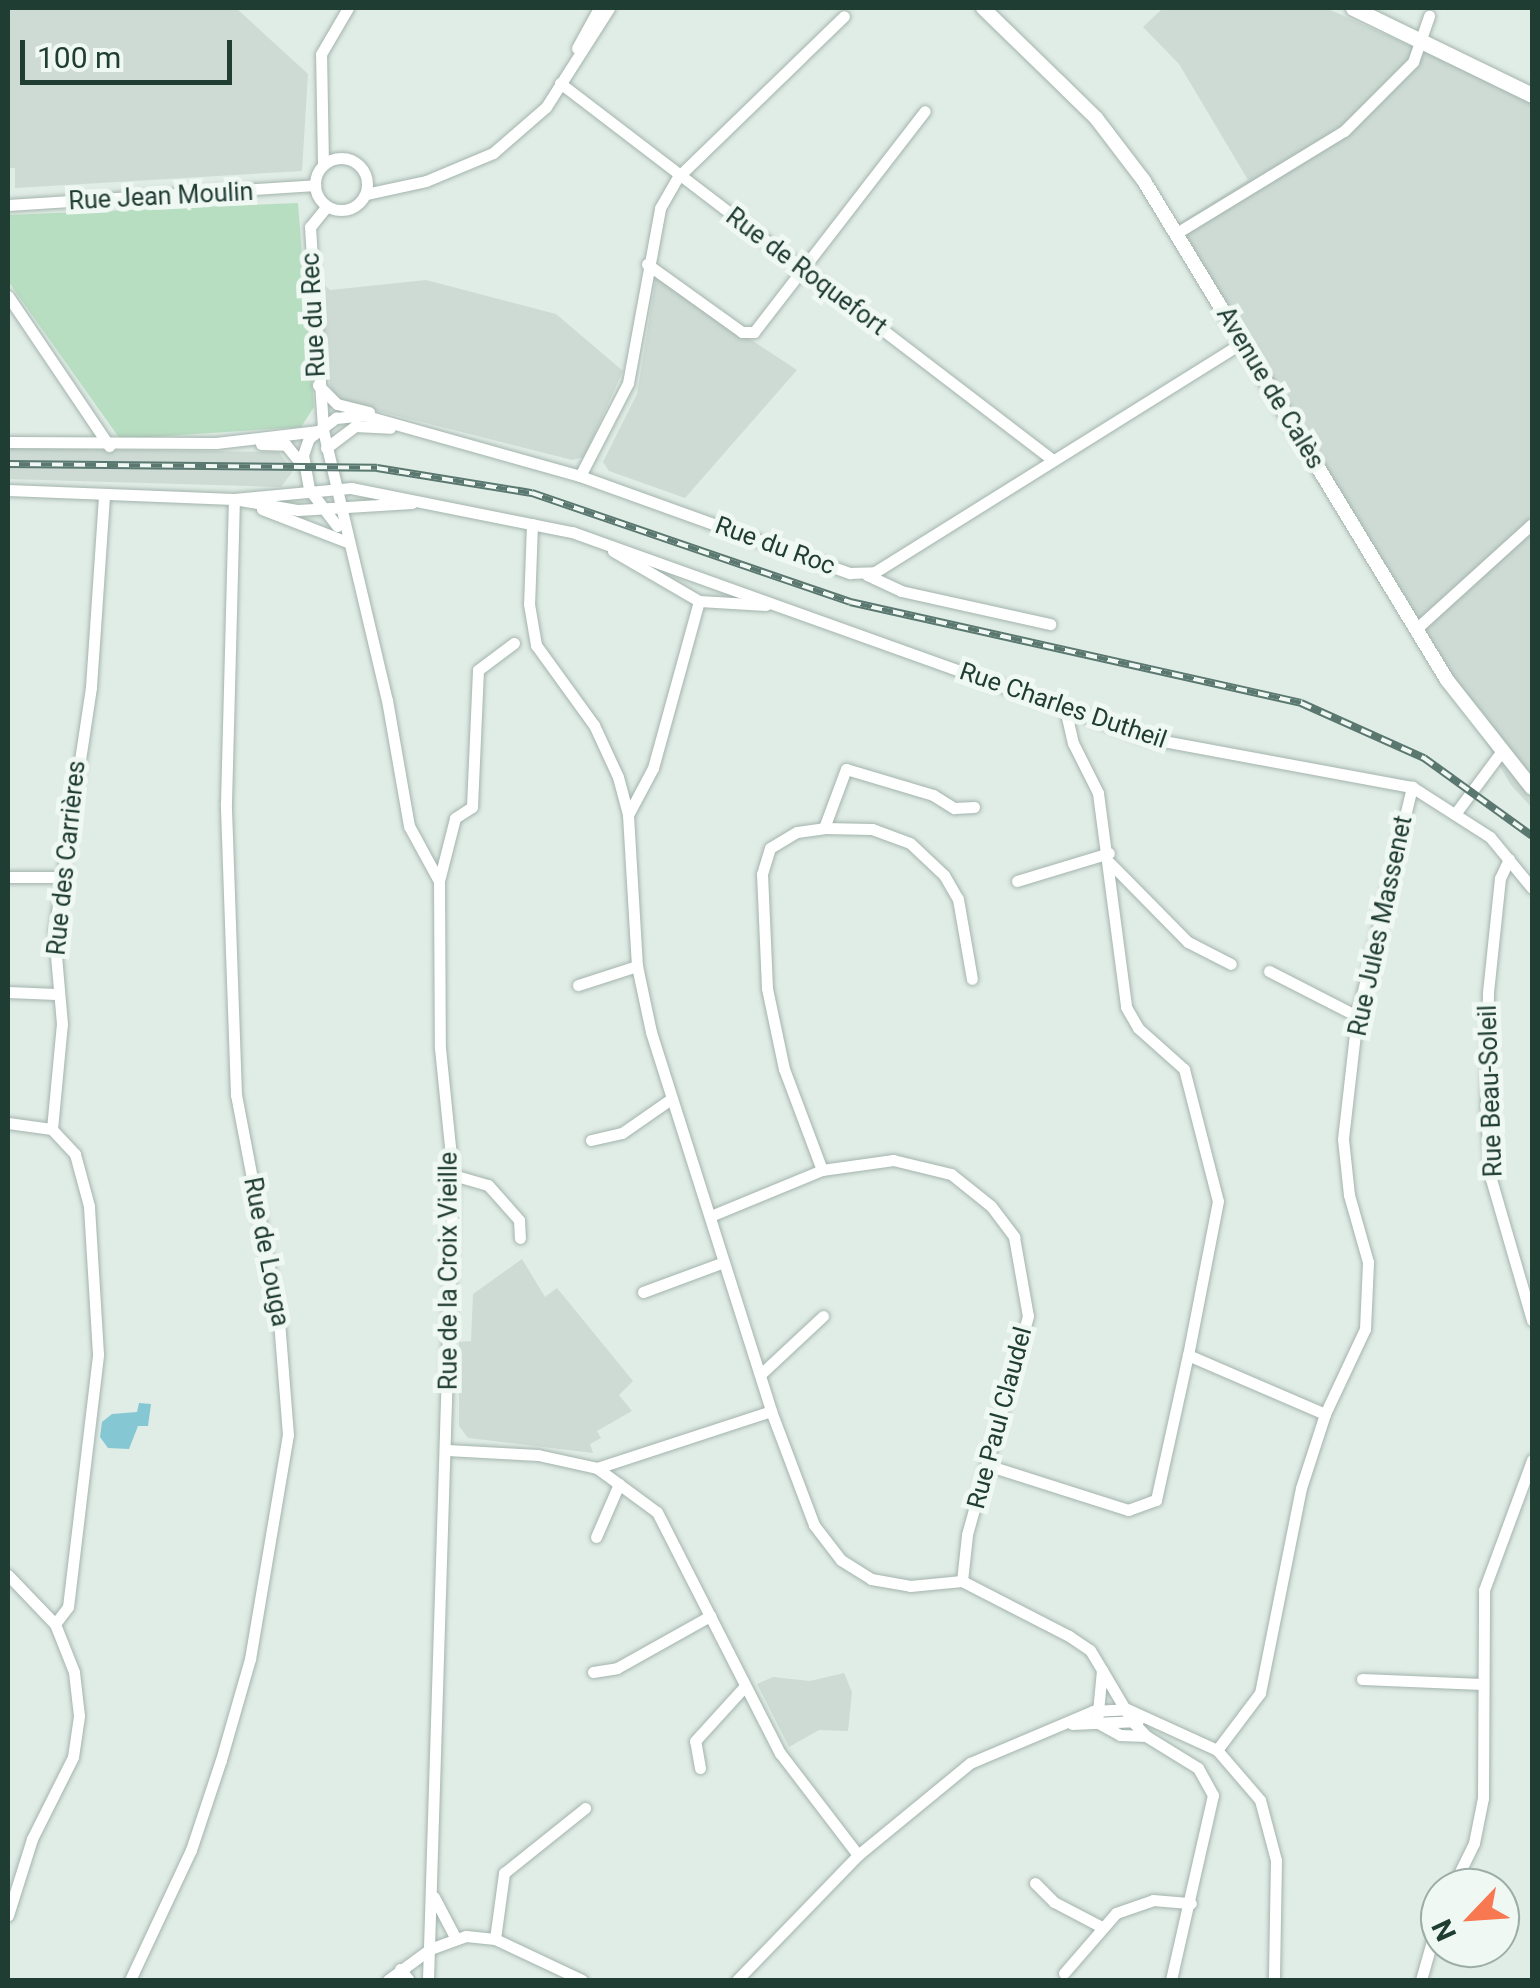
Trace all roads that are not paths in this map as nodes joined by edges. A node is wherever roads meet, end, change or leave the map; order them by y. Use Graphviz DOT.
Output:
graph roads {
  1 [pos="348,8"];
  2 [pos="599,8"];
  3 [pos="608,8"];
  4 [pos="983,8"];
  5 [pos="1353,8"];
  6 [pos="844,16"];
  7 [pos="1430,16"];
  8 [pos="1422,38"];
  9 [pos="560,83"];
  10 [pos="1532,95"];
  11 [pos="925,111"];
  12 [pos="324,149"];
  13 [pos="338,158"];
  14 [pos="323,165"];
  15 [pos="365,174"];
  16 [pos="678,177"];
  17 [pos="386,184"];
  18 [pos="315,185"];
  19 [pos="366,194"];
  20 [pos="8,204"];
  21 [pos="326,206"];
  22 [pos="1175,234"];
  23 [pos="648,264"];
  24 [pos="805,267"];
  25 [pos="8,296"];
  26 [pos="1242,343"];
  27 [pos="318,384"];
  28 [pos="410,429"];
  29 [pos="322,430"];
  30 [pos="8,442"];
  31 [pos="216,443"];
  32 [pos="109,446"];
  33 [pos="326,448"];
  34 [pos="1052,460"];
  35 [pos="303,466"];
  36 [pos="580,476"];
  37 [pos="333,486"];
  38 [pos="8,490"];
  39 [pos="309,490"];
  40 [pos="104,494"];
  41 [pos="234,498"];
  42 [pos="439,503"];
  43 [pos="333,507"];
  44 [pos="532,524"];
  45 [pos="1532,524"];
  46 [pos="588,537"];
  47 [pos="347,542"];
  48 [pos="864,573"];
  49 [pos="700,601"];
  50 [pos="780,606"];
  51 [pos="1050,624"];
  52 [pos="1416,629"];
  53 [pos="514,643"];
  54 [pos="1066,712"];
  55 [pos="1502,752"];
  56 [pos="1526,771"];
  57 [pos="1412,787"];
  58 [pos="1532,788"];
  59 [pos="974,807"];
  60 [pos="1456,814"];
  61 [pos="628,815"];
  62 [pos="824,828"];
  63 [pos="1109,858"];
  64 [pos="1509,858"];
  65 [pos="8,877"];
  66 [pos="60,878"];
  67 [pos="439,881"];
  68 [pos="1018,882"];
  69 [pos="1532,888"];
  70 [pos="1230,964"];
  71 [pos="637,966"];
  72 [pos="1269,972"];
  73 [pos="972,979"];
  74 [pos="578,986"];
  75 [pos="8,992"];
  76 [pos="56,994"];
  77 [pos="1357,1016"];
  78 [pos="672,1099"];
  79 [pos="8,1123"];
  80 [pos="52,1128"];
  81 [pos="591,1140"];
  82 [pos="822,1170"];
  83 [pos="453,1176"];
  84 [pos="713,1215"];
  85 [pos="520,1238"];
  86 [pos="724,1262"];
  87 [pos="644,1292"];
  88 [pos="823,1316"];
  89 [pos="1532,1320"];
  90 [pos="1188,1355"];
  91 [pos="763,1372"];
  92 [pos="771,1412"];
  93 [pos="1325,1414"];
  94 [pos="447,1450"];
  95 [pos="1532,1460"];
  96 [pos="990,1466"];
  97 [pos="598,1468"];
  98 [pos="619,1484"];
  99 [pos="596,1537"];
  100 [pos="8,1575"];
  101 [pos="962,1580"];
  102 [pos="710,1616"];
  103 [pos="55,1624"];
  104 [pos="1102,1670"];
  105 [pos="593,1672"];
  106 [pos="1362,1680"];
  107 [pos="1482,1684"];
  108 [pos="745,1686"];
  109 [pos="1130,1715"];
  110 [pos="1095,1717"];
  111 [pos="1146,1736"];
  112 [pos="1218,1750"];
  113 [pos="700,1768"];
  114 [pos="585,1808"];
  115 [pos="858,1856"];
  116 [pos="1462,1868"];
  117 [pos="1035,1883"];
  118 [pos="433,1895"];
  119 [pos="1190,1904"];
  120 [pos="8,1915"];
  121 [pos="1100,1926"];
  122 [pos="450,1939"];
  123 [pos="495,1940"];
  124 [pos="430,1949"];
  125 [pos="400,1969"];
  126 [pos="1064,1973"];
  127 [pos="744,1978"];
  128 [pos="130,1980"];
  129 [pos="388,1980"];
  130 [pos="409,1980"];
  131 [pos="428,1980"];
  132 [pos="582,1980"];
  133 [pos="1171,1980"];
  134 [pos="1274,1980"];
  1 -- 12 [label="street"];
  2 -- 9 [label="street"];
  3 -- 9 [label="street"];
  4 -- 22 [label="street, Avenue de Calès"];
  5 -- 8 [label="main road"];
  6 -- 16 [label="street"];
  7 -- 8 [label="street"];
  8 -- 10 [label="main road"];
  8 -- 22 [label="street"];
  9 -- 16 [label="street, Rue de Roquefort"];
  9 -- 17 [label="street"];
  11 -- 24 [label="street"];
  12 -- 13 [label="street"];
  12 -- 14 [label="street"];
  13 -- 14 [label="street"];
  13 -- 15 [label="street"];
  14 -- 18 [label="street"];
  15 -- 17 [label="street"];
  15 -- 19 [label="street"];
  16 -- 23 [label="street"];
  16 -- 24 [label="street, Rue de Roquefort"];
  17 -- 19 [label="street"];
  18 -- 20 [label="street, Rue Jean Moulin"];
  18 -- 21 [label="street"];
  19 -- 21 [label="street"];
  21 -- 27 [label="street, Rue du Rec"];
  22 -- 26 [label="street, Avenue de Calès"];
  23 -- 24 [label="street"];
  23 -- 36 [label="street"];
  24 -- 34 [label="street, Rue de Roquefort"];
  25 -- 32 [label="street"];
  26 -- 34 [label="street, Rue du Roc"];
  26 -- 52 [label="street, Avenue de Calès"];
  27 -- 28 [label="street"];
  27 -- 29 [label="street, Rue du Rec"];
  28 -- 29 [label="street, Rue du Roc"];
  28 -- 33 [label="street"];
  28 -- 36 [label="street, Rue du Roc"];
  29 -- 31 [label="street, Rue du Roc"];
  29 -- 33 [label="street, Rue de la Croix Vieille"];
  29 -- 35 [label="street"];
  30 -- 32 [label="street"];
  31 -- 32 [label="street"];
  31 -- 35 [label="street"];
  33 -- 37 [label="street, Rue de la Croix Vieille"];
  34 -- 48 [label="street, Rue du Roc"];
  35 -- 39 [label="street"];
  36 -- 48 [label="street, Rue du Roc"];
  37 -- 39 [label="street, Rue Charles Dutheil"];
  37 -- 42 [label="street, Rue Charles Dutheil"];
  37 -- 43 [label="street, Rue de la Croix Vieille"];
  38 -- 40 [label="street"];
  39 -- 41 [label="street, Rue Charles Dutheil"];
  39 -- 43 [label="street, Rue de la Croix Vieille"];
  40 -- 41 [label="street"];
  40 -- 66 [label="street, Rue des Carrières"];
  41 -- 43 [label="street, Rue Charles Dutheil"];
  41 -- 47 [label="street"];
  41 -- 128 [label="street, Rue de Louga"];
  42 -- 43 [label="street, Rue Charles Dutheil"];
  42 -- 44 [label="street, Rue Charles Dutheil"];
  43 -- 47 [label="street, Rue de la Croix Vieille"];
  44 -- 46 [label="street, Rue Charles Dutheil"];
  44 -- 61 [label="street"];
  45 -- 52 [label="street"];
  46 -- 49 [label="street, Rue Charles Dutheil"];
  46 -- 50 [label="street, Rue Charles Dutheil"];
  47 -- 67 [label="street, Rue de la Croix Vieille"];
  48 -- 51 [label="street"];
  49 -- 50 [label="street, Rue Charles Dutheil"];
  49 -- 61 [label="street"];
  50 -- 54 [label="street, Rue Charles Dutheil"];
  52 -- 55 [label="street, Avenue de Calès"];
  53 -- 67 [label="street"];
  54 -- 57 [label="street, Rue Charles Dutheil"];
  54 -- 63 [label="street"];
  55 -- 56 [label="street, Avenue de Calès"];
  55 -- 60 [label="street"];
  56 -- 58 [label="street, Avenue de Calès"];
  57 -- 60 [label="street"];
  57 -- 77 [label="street, Rue Jules Massenet"];
  59 -- 62 [label="street"];
  60 -- 64 [label="street"];
  61 -- 71 [label="street"];
  62 -- 73 [label="street"];
  62 -- 82 [label="street"];
  63 -- 68 [label="street"];
  63 -- 70 [label="street"];
  63 -- 90 [label="street"];
  64 -- 69 [label="street"];
  64 -- 89 [label="street, Rue Beau-Soleil"];
  65 -- 66 [label="street"];
  66 -- 76 [label="street, Rue des Carrières"];
  67 -- 83 [label="street, Rue de la Croix Vieille"];
  71 -- 74 [label="street"];
  71 -- 78 [label="street"];
  72 -- 77 [label="street"];
  75 -- 76 [label="street"];
  76 -- 80 [label="street, Rue des Carrières"];
  77 -- 93 [label="street, Rue Jules Massenet"];
  78 -- 81 [label="street"];
  78 -- 84 [label="street"];
  79 -- 80 [label="street"];
  80 -- 103 [label="street"];
  82 -- 84 [label="street, Rue Paul Claudel"];
  82 -- 96 [label="street, Rue Paul Claudel"];
  83 -- 85 [label="street"];
  83 -- 94 [label="street, Rue de la Croix Vieille"];
  84 -- 86 [label="street"];
  86 -- 87 [label="street"];
  86 -- 91 [label="street"];
  88 -- 91 [label="street"];
  90 -- 93 [label="street"];
  90 -- 96 [label="street"];
  91 -- 92 [label="street"];
  92 -- 97 [label="street"];
  92 -- 101 [label="street"];
  93 -- 112 [label="street, Rue Jules Massenet"];
  94 -- 97 [label="street"];
  94 -- 118 [label="street, Rue de la Croix Vieille"];
  95 -- 107 [label="street"];
  96 -- 101 [label="street, Rue Paul Claudel"];
  97 -- 98 [label="street"];
  98 -- 99 [label="street"];
  98 -- 102 [label="street"];
  100 -- 103 [label="street"];
  101 -- 104 [label="street"];
  102 -- 105 [label="street"];
  102 -- 108 [label="street"];
  103 -- 120 [label="street"];
  104 -- 109 [label="street"];
  104 -- 110 [label="street"];
  106 -- 107 [label="street"];
  107 -- 116 [label="street"];
  108 -- 113 [label="street"];
  108 -- 115 [label="street"];
  109 -- 110 [label="street"];
  109 -- 111 [label="street"];
  109 -- 112 [label="street"];
  110 -- 111 [label="street"];
  110 -- 115 [label="street"];
  111 -- 119 [label="street"];
  112 -- 134 [label="street"];
  114 -- 123 [label="street"];
  115 -- 127 [label="street"];
  117 -- 121 [label="street"];
  118 -- 122 [label="street, Rue de la Croix Vieille"];
  118 -- 124 [label="street, Rue de la Croix Vieille"];
  119 -- 121 [label="street"];
  119 -- 133 [label="street"];
  121 -- 126 [label="street"];
  122 -- 123 [label="street"];
  122 -- 124 [label="street"];
  123 -- 132 [label="street"];
  124 -- 125 [label="street"];
  124 -- 131 [label="street, Rue de la Croix Vieille"];
  125 -- 129 [label="street"];
  125 -- 130 [label="street"];
}
